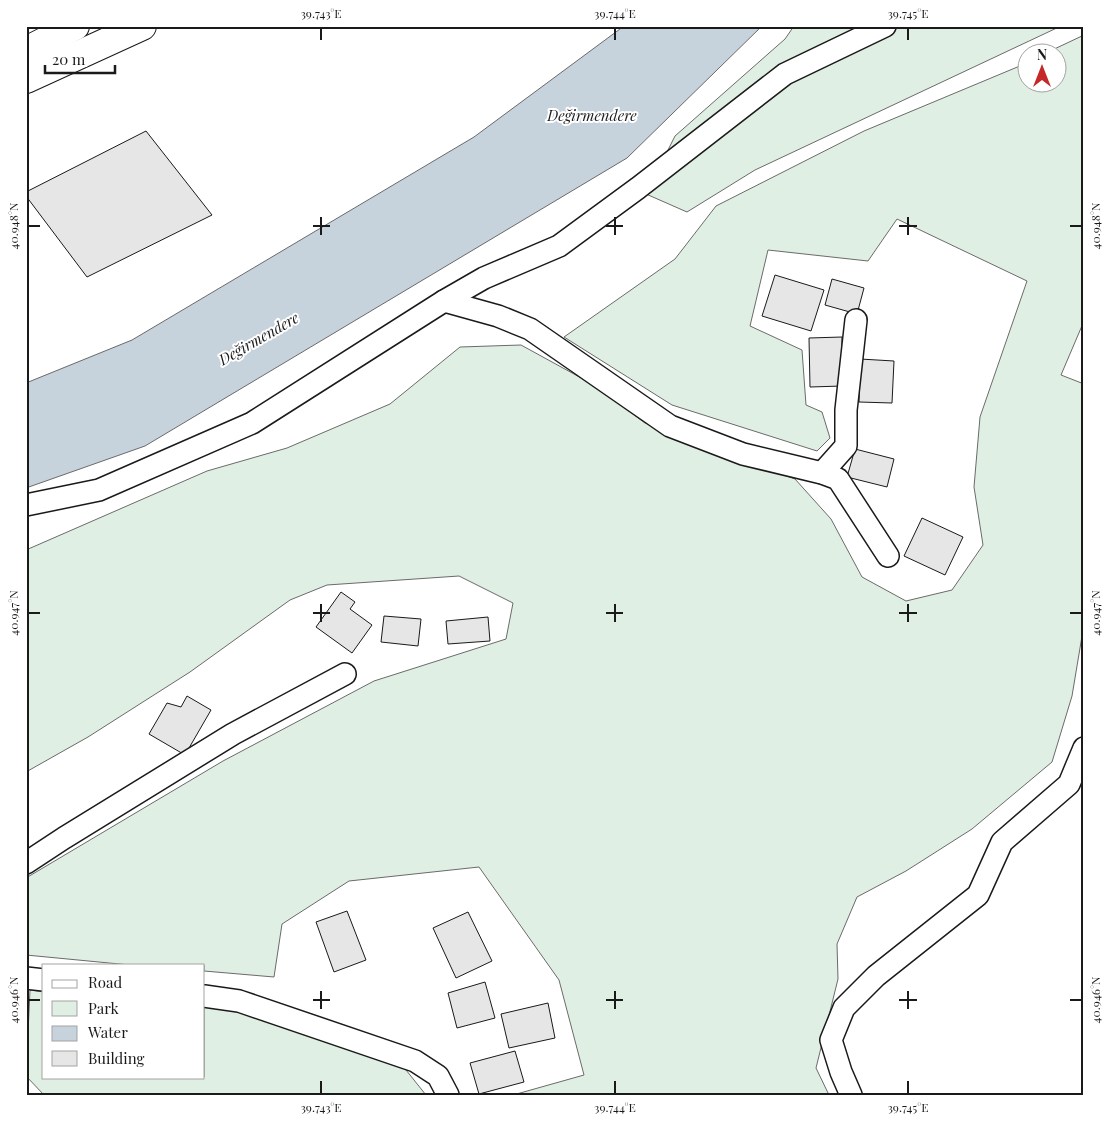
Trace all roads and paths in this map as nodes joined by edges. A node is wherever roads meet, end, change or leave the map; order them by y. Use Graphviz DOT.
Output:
graph roads {
  1 [pos="76,26"];
  2 [pos="142,26"];
  3 [pos="885,26"];
  4 [pos="26,51"];
  5 [pos="26,79"];
  6 [pos="444,301"];
  7 [pos="856,320"];
  8 [pos="822,473"];
  9 [pos="26,505"];
  10 [pos="888,556"];
  11 [pos="345,674"];
  12 [pos="1084,748"];
  13 [pos="26,863"];
  14 [pos="26,978"];
  15 [pos="42,980"];
  16 [pos="205,996"];
  17 [pos="448,1095"];
  18 [pos="851,1095"];
  1 -- 4 [label="highway"];
  2 -- 5 [label="highway"];
  3 -- 6 [label="street"];
  6 -- 8 [label="street"];
  6 -- 9 [label="street"];
  7 -- 8 [label="street"];
  8 -- 10 [label="street"];
  11 -- 13 [label="street"];
  12 -- 18 [label="street"];
  14 -- 15 [label="street"];
  16 -- 17 [label="street"];
}
